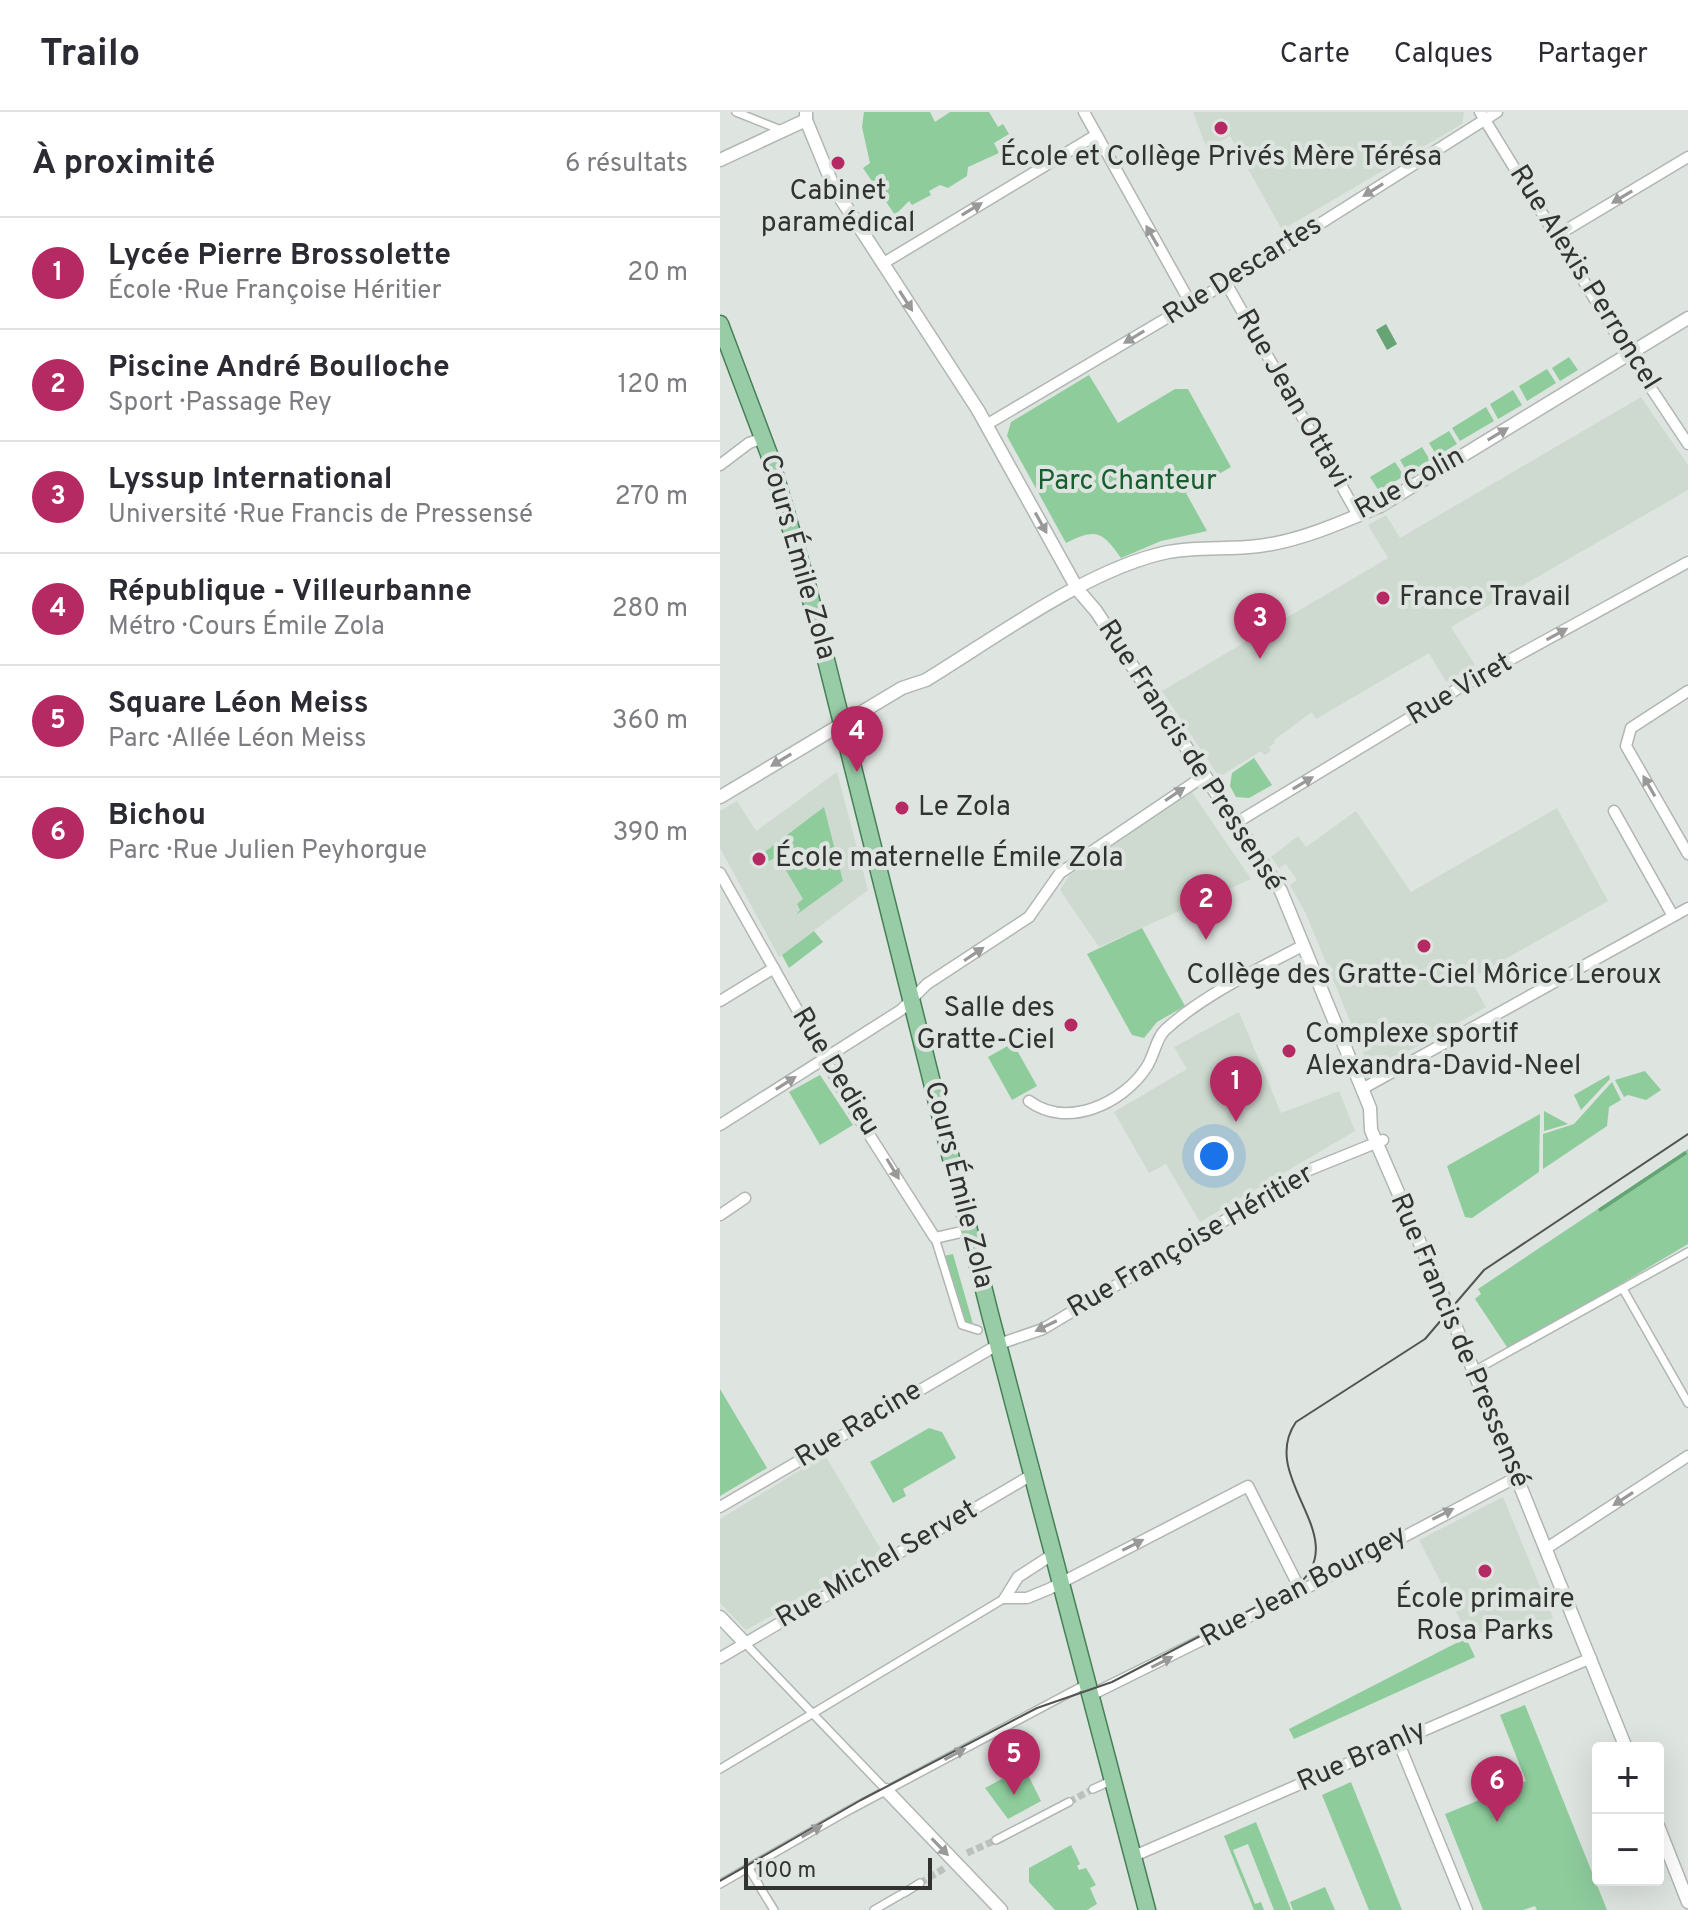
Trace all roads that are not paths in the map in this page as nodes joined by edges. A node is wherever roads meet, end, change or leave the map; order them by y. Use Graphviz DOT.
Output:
graph roads {
  1 [pos="736,112"];
  2 [pos="1084,112"];
  3 [pos="1497,112"];
  4 [pos="808,115"];
  5 [pos="1483,115"];
  6 [pos="781,130"];
  7 [pos="1096,135"];
  8 [pos="1688,157"];
  9 [pos="720,160"];
  10 [pos="1556,236"];
  11 [pos="882,264"];
  12 [pos="1226,283"];
  13 [pos="1191,304"];
  14 [pos="1688,318"];
  15 [pos="720,326"];
  16 [pos="1629,355"];
  17 [pos="986,425"];
  18 [pos="764,438"];
  19 [pos="1688,444"];
  20 [pos="720,465"];
  21 [pos="1358,515"];
  22 [pos="1688,562"];
  23 [pos="1078,590"];
  24 [pos="1688,691"];
  25 [pos="843,725"];
  26 [pos="1204,776"];
  27 [pos="720,797"];
  28 [pos="1614,811"];
  29 [pos="1236,823"];
  30 [pos="1688,854"];
  31 [pos="720,873"];
  32 [pos="1688,908"];
  33 [pos="1673,916"];
  34 [pos="1302,946"];
  35 [pos="774,968"];
  36 [pos="720,1001"];
  37 [pos="913,1002"];
  38 [pos="824,1058"];
  39 [pos="1362,1089"];
  40 [pos="1029,1101"];
  41 [pos="720,1125"];
  42 [pos="1379,1141"];
  43 [pos="745,1198"];
  44 [pos="720,1215"];
  45 [pos="970,1230"];
  46 [pos="935,1238"];
  47 [pos="1688,1252"];
  48 [pos="1623,1289"];
  49 [pos="978,1330"];
  50 [pos="999,1344"];
  51 [pos="1474,1371"];
  52 [pos="1688,1403"];
  53 [pos="1688,1456"];
  54 [pos="1035,1473"];
  55 [pos="1517,1477"];
  56 [pos="720,1507"];
  57 [pos="1547,1548"];
  58 [pos="1055,1553"];
  59 [pos="1063,1580"];
  60 [pos="1301,1591"];
  61 [pos="1005,1598"];
  62 [pos="720,1617"];
  63 [pos="744,1642"];
  64 [pos="720,1658"];
  65 [pos="1591,1658"];
  66 [pos="1090,1689"];
  67 [pos="812,1713"];
  68 [pos="1398,1741"];
  69 [pos="1624,1742"];
  70 [pos="720,1769"];
  71 [pos="1114,1780"];
  72 [pos="1093,1789"];
  73 [pos="886,1790"];
  74 [pos="1069,1802"];
  75 [pos="996,1840"];
  76 [pos="1664,1841"];
  77 [pos="1134,1856"];
  78 [pos="748,1867"];
  79 [pos="920,1883"];
  80 [pos="720,1884"];
  81 [pos="1688,1902"];
  82 [pos="774,1910"];
  83 [pos="874,1910"];
  84 [pos="1001,1910"];
  85 [pos="1147,1910"];
  86 [pos="1467,1910"];
  1 -- 6 [label="street"];
  2 -- 7 [label="street"];
  3 -- 5 [label="street, Rue Descartes"];
  4 -- 6 [label="street"];
  4 -- 11 [label="street, Rue Francis de Pressensé"];
  5 -- 10 [label="street, Rue Alexis Perroncel"];
  5 -- 12 [label="street, Rue Descartes, one-way"];
  6 -- 9 [label="street"];
  11 -- 7 [label="street, one-way"];
  13 -- 7 [label="street, one-way"];
  8 -- 10 [label="street, one-way"];
  10 -- 16 [label="street, Rue Alexis Perroncel"];
  11 -- 17 [label="street, Rue Francis de Pressensé, one-way"];
  12 -- 13 [label="street, Rue Descartes"];
  12 -- 21 [label="street, Rue Jean Ottavi"];
  13 -- 17 [label="street, Rue Descartes, one-way"];
  14 -- 16 [label="street, Rue Colin"];
  15 -- 18 [label="main road, Cours Émile Zola"];
  16 -- 19 [label="street, Rue Alexis Perroncel"];
  21 -- 16 [label="street, Rue Colin, one-way"];
  17 -- 23 [label="street, Rue Francis de Pressensé, one-way"];
  18 -- 20 [label="street"];
  18 -- 25 [label="main road, Cours Émile Zola"];
  21 -- 23 [label="street, Rue Colin"];
  29 -- 22 [label="street, Rue Viret, one-way"];
  23 -- 25 [label="street, Rue Colin"];
  23 -- 26 [label="street, Rue Francis de Pressensé"];
  30 -- 24 [label="street, one-way"];
  25 -- 27 [label="street, Rue Colin, one-way"];
  25 -- 37 [label="main road, Cours Émile Zola"];
  26 -- 29 [label="street, Rue Francis de Pressensé"];
  37 -- 26 [label="street, one-way"];
  28 -- 33 [label="street"];
  29 -- 34 [label="street, Rue Francis de Pressensé"];
  31 -- 35 [label="street, Rue Dedieu"];
  32 -- 33 [label="street"];
  33 -- 39 [label="street"];
  34 -- 39 [label="street, Rue Francis de Pressensé"];
  34 -- 40 [label="street"];
  35 -- 36 [label="street"];
  35 -- 38 [label="street, Rue Dedieu"];
  37 -- 38 [label="street"];
  37 -- 45 [label="main road, Cours Émile Zola"];
  41 -- 38 [label="street, one-way"];
  38 -- 46 [label="street, Rue Dedieu, one-way"];
  39 -- 42 [label="street, Rue Francis de Pressensé"];
  42 -- 50 [label="street, Rue Françoise Héritier, one-way"];
  42 -- 51 [label="street, Rue Francis de Pressensé"];
  43 -- 44 [label="street"];
  45 -- 46 [label="street"];
  45 -- 50 [label="main road, Cours Émile Zola"];
  46 -- 49 [label="street"];
  47 -- 48 [label="street"];
  48 -- 51 [label="street"];
  48 -- 52 [label="street"];
  50 -- 54 [label="main road, Cours Émile Zola"];
  50 -- 56 [label="street, Rue Racine"];
  51 -- 55 [label="street, Rue Francis de Pressensé"];
  53 -- 57 [label="street, one-way"];
  54 -- 58 [label="main road, Cours Émile Zola"];
  54 -- 63 [label="street, Rue Michel Servet"];
  55 -- 57 [label="street, Rue Francis de Pressensé"];
  60 -- 55 [label="street, Rue Jean Bourgey, one-way"];
  57 -- 65 [label="street, Rue Francis de Pressensé"];
  58 -- 59 [label="main road, Cours Émile Zola"];
  58 -- 61 [label="street"];
  59 -- 60 [label="street, one-way"];
  59 -- 61 [label="street"];
  59 -- 66 [label="main road, Cours Émile Zola"];
  66 -- 60 [label="street, Rue Jean Bourgey, one-way"];
  61 -- 67 [label="street"];
  62 -- 63 [label="street"];
  63 -- 64 [label="street, Rue Michel Servet"];
  63 -- 67 [label="street"];
  65 -- 68 [label="street, Rue Branly"];
  65 -- 69 [label="street, Rue Francis de Pressensé"];
  66 -- 71 [label="main road, Cours Émile Zola"];
  73 -- 66 [label="street, one-way"];
  67 -- 70 [label="street"];
  67 -- 73 [label="street"];
  68 -- 77 [label="street, Rue Branly"];
  68 -- 86 [label="street"];
  71 -- 72 [label="street"];
  71 -- 77 [label="main road, Cours Émile Zola"];
  78 -- 73 [label="street, one-way"];
  73 -- 84 [label="street, one-way"];
  74 -- 75 [label="street"];
  76 -- 81 [label="street"];
  77 -- 85 [label="main road, Cours Émile Zola"];
  78 -- 80 [label="street"];
  78 -- 82 [label="street"];
  79 -- 83 [label="street"];
}
